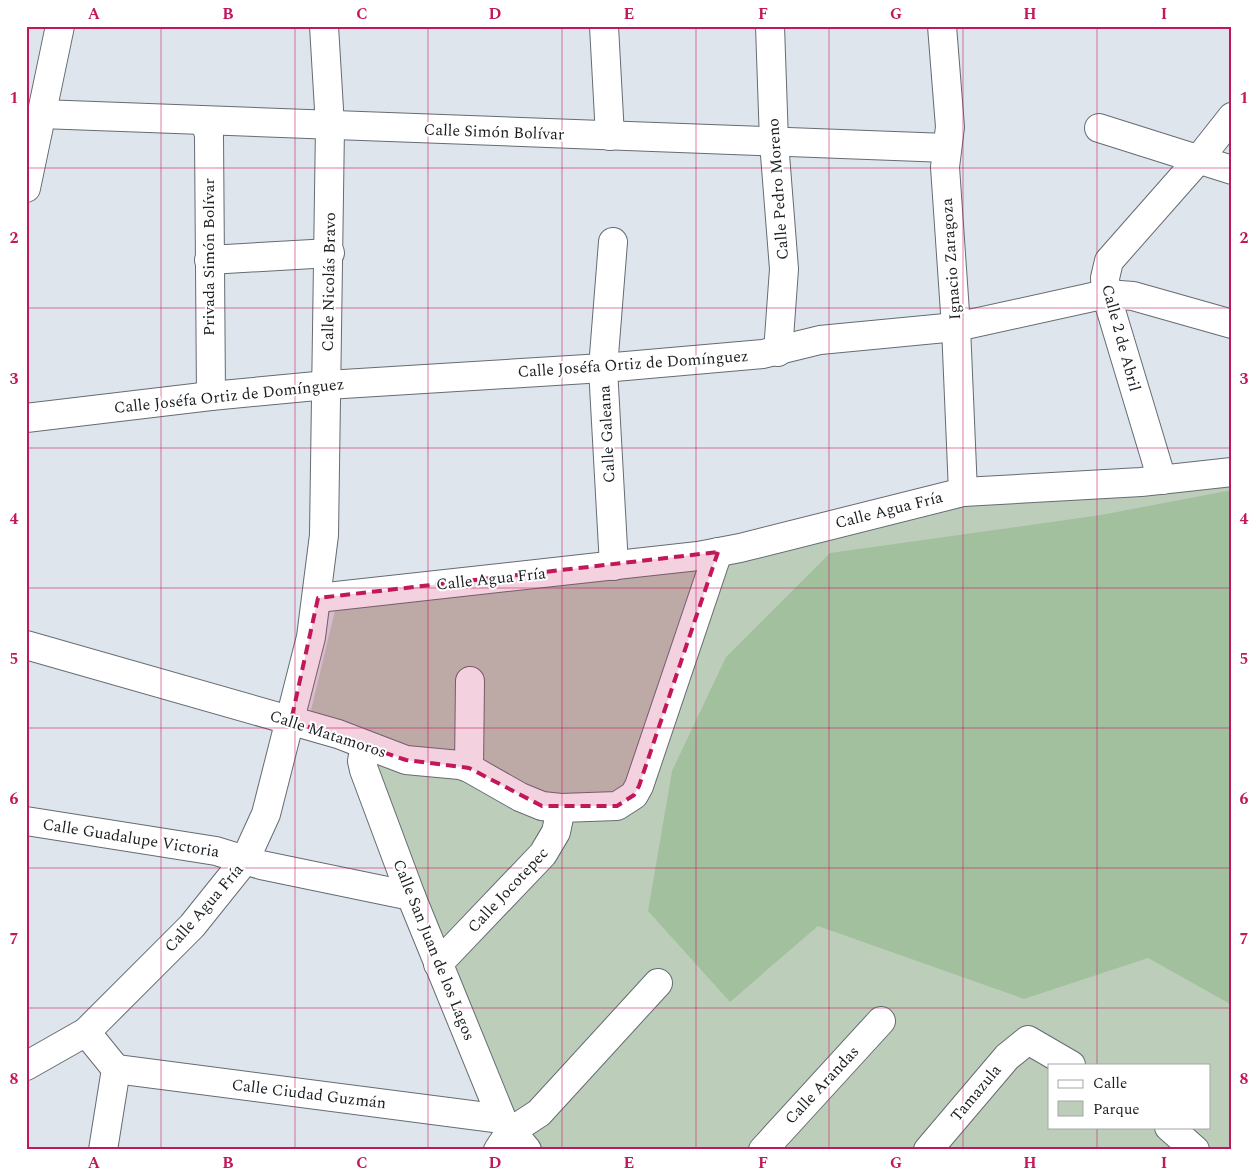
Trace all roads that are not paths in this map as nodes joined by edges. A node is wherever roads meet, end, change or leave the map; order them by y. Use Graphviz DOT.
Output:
graph roads {
  1 [pos="60,26"];
  2 [pos="324,26"];
  3 [pos="604,26"];
  4 [pos="770,26"];
  5 [pos="942,26"];
  6 [pos="41,114"];
  7 [pos="1232,117"];
  8 [pos="202,121"];
  9 [pos="330,126"];
  10 [pos="1099,128"];
  11 [pos="610,136"];
  12 [pos="774,142"];
  13 [pos="947,148"];
  14 [pos="1198,160"];
  15 [pos="1232,170"];
  16 [pos="26,188"];
  17 [pos="613,242"];
  18 [pos="330,253"];
  19 [pos="208,260"];
  20 [pos="1106,294"];
  21 [pos="1232,324"];
  22 [pos="956,327"];
  23 [pos="778,352"];
  24 [pos="603,368"];
  25 [pos="327,385"];
  26 [pos="211,396"];
  27 [pos="26,418"];
  28 [pos="1232,472"];
  29 [pos="1162,480"];
  30 [pos="963,492"];
  31 [pos="718,552"];
  32 [pos="614,566"];
  33 [pos="318,598"];
  34 [pos="26,645"];
  35 [pos="470,681"];
  36 [pos="291,721"];
  37 [pos="365,745"];
  38 [pos="469,768"];
  39 [pos="561,808"];
  40 [pos="26,821"];
  41 [pos="245,860"];
  42 [pos="411,896"];
  43 [pos="438,964"];
  44 [pos="658,983"];
  45 [pos="881,1021"];
  46 [pos="86,1032"];
  47 [pos="1069,1064"];
  48 [pos="26,1066"];
  49 [pos="116,1069"];
  50 [pos="1170,1128"];
  51 [pos="509,1138"];
  52 [pos="103,1150"];
  53 [pos="763,1150"];
  54 [pos="928,1150"];
  55 [pos="1194,1150"];
  1 -- 6 [label="street"];
  2 -- 9 [label="street, Calle Nicolás Bravo"];
  3 -- 11 [label="street"];
  4 -- 12 [label="street, Calle Pedro Moreno"];
  5 -- 13 [label="street, Ignacio Zaragoza"];
  6 -- 8 [label="street, Calle Simón Bolívar"];
  6 -- 16 [label="street"];
  7 -- 14 [label="street, Calle 2 de Abril"];
  8 -- 9 [label="street, Calle Simón Bolívar"];
  8 -- 19 [label="street, Privada Simón Bolívar"];
  9 -- 11 [label="street, Calle Simón Bolívar"];
  9 -- 18 [label="street, Calle Nicolás Bravo"];
  10 -- 14 [label="street"];
  11 -- 12 [label="street, Calle Simón Bolívar"];
  12 -- 13 [label="street, Calle Simón Bolívar"];
  12 -- 23 [label="street, Calle Pedro Moreno"];
  13 -- 22 [label="street, Ignacio Zaragoza"];
  14 -- 15 [label="street"];
  14 -- 20 [label="street, Calle 2 de Abril"];
  17 -- 24 [label="street, Calle Galeana"];
  18 -- 19 [label="street"];
  18 -- 25 [label="street, Calle Nicolás Bravo"];
  19 -- 26 [label="street, Privada Simón Bolívar"];
  20 -- 21 [label="street, Calle Joséfa Ortiz de Domínguez"];
  20 -- 22 [label="street, Calle Joséfa Ortiz de Domínguez"];
  20 -- 29 [label="street, Calle 2 de Abril"];
  22 -- 23 [label="street, Calle Joséfa Ortiz de Domínguez"];
  22 -- 30 [label="street, Ignacio Zaragoza"];
  23 -- 24 [label="street, Calle Joséfa Ortiz de Domínguez"];
  24 -- 25 [label="street, Calle Joséfa Ortiz de Domínguez"];
  24 -- 32 [label="street, Calle Galeana"];
  25 -- 26 [label="street, Calle Joséfa Ortiz de Domínguez"];
  25 -- 33 [label="street, Calle Nicolás Bravo"];
  26 -- 27 [label="street, Calle Joséfa Ortiz de Domínguez"];
  28 -- 29 [label="street, Calle Agua Fría"];
  29 -- 30 [label="street, Calle Agua Fría"];
  30 -- 31 [label="street, Calle Agua Fría"];
  31 -- 32 [label="street, Calle Agua Fría"];
  31 -- 39 [label="street, Calle Matamoros"];
  32 -- 33 [label="street, Calle Agua Fría"];
  33 -- 36 [label="street, Calle Agua Fría"];
  34 -- 36 [label="street, Calle Matamoros"];
  35 -- 38 [label="street"];
  36 -- 37 [label="street, Calle Matamoros"];
  36 -- 41 [label="street, Calle Agua Fría"];
  37 -- 38 [label="street, Calle Matamoros"];
  37 -- 42 [label="street, Calle San Juan de los Lagos"];
  38 -- 39 [label="street, Calle Matamoros"];
  39 -- 43 [label="street, Calle Jocotepec"];
  40 -- 41 [label="street, Calle Guadalupe Victoria"];
  41 -- 42 [label="street, Calle Guadalupe Victoria"];
  41 -- 46 [label="street, Calle Agua Fría"];
  42 -- 43 [label="street, Calle San Juan de los Lagos"];
  43 -- 51 [label="street, Calle San Juan de los Lagos"];
  44 -- 51 [label="street"];
  45 -- 53 [label="street, Calle Arandas"];
  46 -- 48 [label="street, Calle Agua Fría"];
  46 -- 49 [label="street"];
  47 -- 54 [label="street, Tamazula"];
  49 -- 51 [label="street, Calle Ciudad Guzmán"];
  49 -- 52 [label="street"];
  50 -- 55 [label="street"];
}
